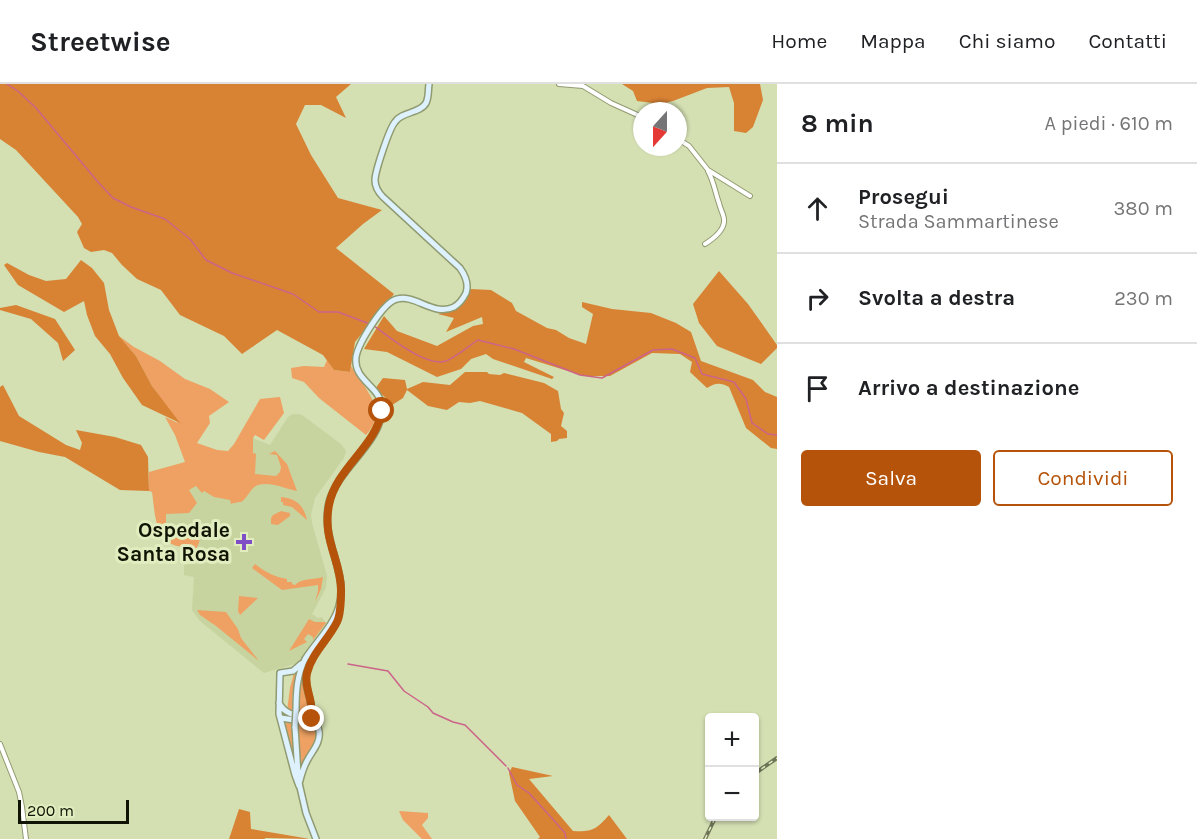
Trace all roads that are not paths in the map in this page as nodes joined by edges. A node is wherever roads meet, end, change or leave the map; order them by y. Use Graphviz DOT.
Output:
graph roads {
  1 [pos="429,84"];
  2 [pos="559,84"];
  3 [pos="633,113"];
  4 [pos="687,145"];
  5 [pos="708,170"];
  6 [pos="750,196"];
  7 [pos="705,244"];
  8 [pos="339,605"];
  9 [pos="304,659"];
  10 [pos="279,703"];
  11 [pos="296,713"];
  12 [pos="309,717"];
  13 [pos="280,718"];
  14 [pos="0,744"];
  15 [pos="299,786"];
  16 [pos="26,839"];
  17 [pos="316,839"];
  1 -- 8 [label="main road"];
  2 -- 3 [label="street"];
  4 -- 5 [label="street"];
  5 -- 6 [label="street"];
  5 -- 7 [label="street"];
  8 -- 9 [label="main road"];
  8 -- 12 [label="main road"];
  9 -- 10 [label="main road"];
  9 -- 11 [label="main road"];
  10 -- 11 [label="main road"];
  10 -- 13 [label="main road"];
  11 -- 12 [label="main road"];
  11 -- 13 [label="main road"];
  11 -- 15 [label="main road, bridge"];
  12 -- 13 [label="main road"];
  12 -- 15 [label="main road"];
  13 -- 15 [label="main road"];
  14 -- 16 [label="street"];
  15 -- 17 [label="main road"];
}
